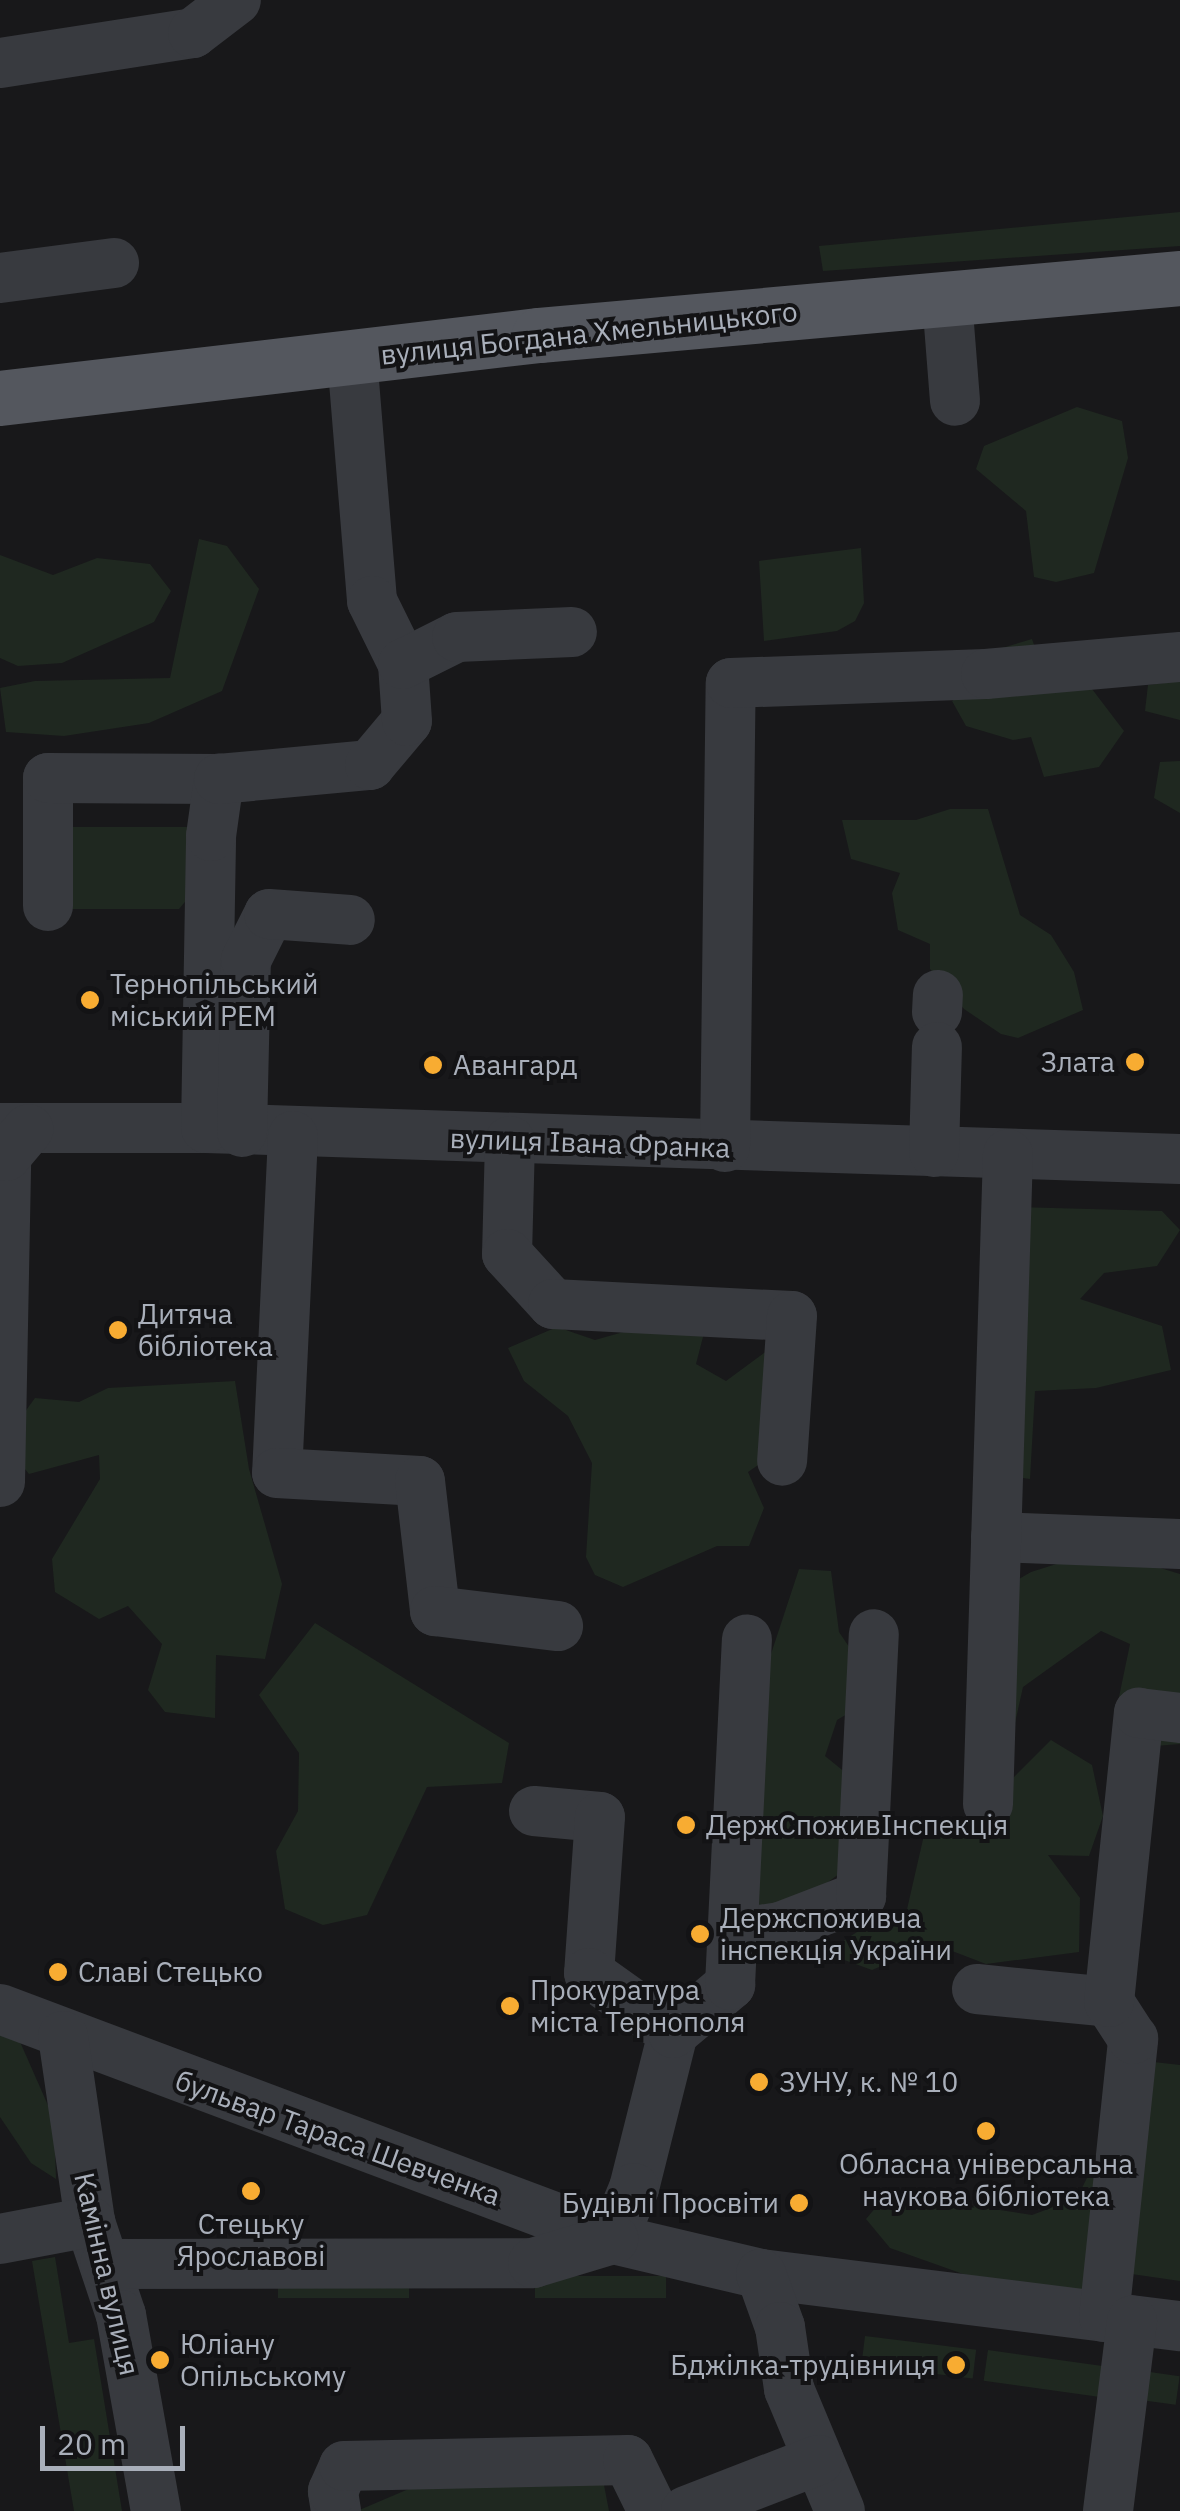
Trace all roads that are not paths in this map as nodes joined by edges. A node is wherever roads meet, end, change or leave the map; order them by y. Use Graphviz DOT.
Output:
graph roads {
  1 [pos="236,0"];
  2 [pos="0,63"];
  3 [pos="114,262"];
  4 [pos="0,278"];
  5 [pos="1180,278"];
  6 [pos="947,299"];
  7 [pos="352,357"];
  8 [pos="0,398"];
  9 [pos="955,401"];
  10 [pos="572,632"];
  11 [pos="1180,657"];
  12 [pos="403,664"];
  13 [pos="219,779"];
  14 [pos="48,906"];
  15 [pos="350,920"];
  16 [pos="937,1018"];
  17 [pos="14,1128"];
  18 [pos="224,1130"];
  19 [pos="294,1136"];
  20 [pos="510,1141"];
  21 [pos="725,1147"];
  22 [pos="934,1152"];
  23 [pos="1008,1154"];
  24 [pos="1180,1158"];
  25 [pos="782,1461"];
  26 [pos="0,1482"];
  27 [pos="996,1537"];
  28 [pos="1180,1544"];
  29 [pos="558,1626"];
  30 [pos="874,1634"];
  31 [pos="747,1639"];
  32 [pos="1180,1718"];
  33 [pos="988,1804"];
  34 [pos="534,1810"];
  35 [pos="734,1934"];
  36 [pos="977,1989"];
  37 [pos="1108,2002"];
  38 [pos="0,2008"];
  39 [pos="672,2033"];
  40 [pos="63,2036"];
  41 [pos="0,2238"];
  42 [pos="613,2239"];
  43 [pos="98,2243"];
  44 [pos="761,2274"];
  45 [pos="1139,2321"];
  46 [pos="818,2460"];
  47 [pos="156,2511"];
  48 [pos="336,2511"];
  49 [pos="653,2511"];
  50 [pos="686,2511"];
  51 [pos="840,2511"];
  52 [pos="1108,2511"];
  1 -- 2 [label="street"];
  3 -- 4 [label="street"];
  5 -- 6 [label="main road, вулиця Богдана Хмельницького"];
  6 -- 7 [label="main road, вулиця Богдана Хмельницького"];
  6 -- 9 [label="street"];
  7 -- 8 [label="main road, вулиця Богдана Хмельницького"];
  7 -- 12 [label="street"];
  10 -- 12 [label="street"];
  11 -- 21 [label="street"];
  12 -- 13 [label="street"];
  13 -- 14 [label="street"];
  13 -- 18 [label="street"];
  15 -- 18 [label="street"];
  16 -- 22 [label="street"];
  17 -- 18 [label="street, вулиця Івана Франка"];
  17 -- 26 [label="street"];
  18 -- 19 [label="street, вулиця Івана Франка"];
  19 -- 20 [label="street, вулиця Івана Франка"];
  19 -- 29 [label="street"];
  20 -- 21 [label="street, вулиця Івана Франка"];
  20 -- 25 [label="street"];
  21 -- 22 [label="street, вулиця Івана Франка"];
  22 -- 23 [label="street, вулиця Івана Франка"];
  23 -- 24 [label="street, вулиця Івана Франка"];
  23 -- 27 [label="street"];
  27 -- 28 [label="street"];
  27 -- 33 [label="street"];
  30 -- 35 [label="street"];
  31 -- 35 [label="street"];
  32 -- 37 [label="street"];
  34 -- 39 [label="street"];
  35 -- 39 [label="street"];
  36 -- 37 [label="street"];
  37 -- 45 [label="street"];
  38 -- 40 [label="street, бульвар Тараса Шевченка"];
  39 -- 42 [label="street"];
  40 -- 42 [label="street, бульвар Тараса Шевченка"];
  40 -- 43 [label="street, Камінна вулиця"];
  41 -- 43 [label="street"];
  42 -- 43 [label="street"];
  42 -- 44 [label="street, бульвар Тараса Шевченка"];
  43 -- 47 [label="street, Камінна вулиця"];
  44 -- 45 [label="street, бульвар Тараса Шевченка"];
  44 -- 46 [label="street"];
  45 -- 52 [label="street"];
  46 -- 50 [label="street"];
  46 -- 51 [label="street"];
  48 -- 49 [label="street"];
}
